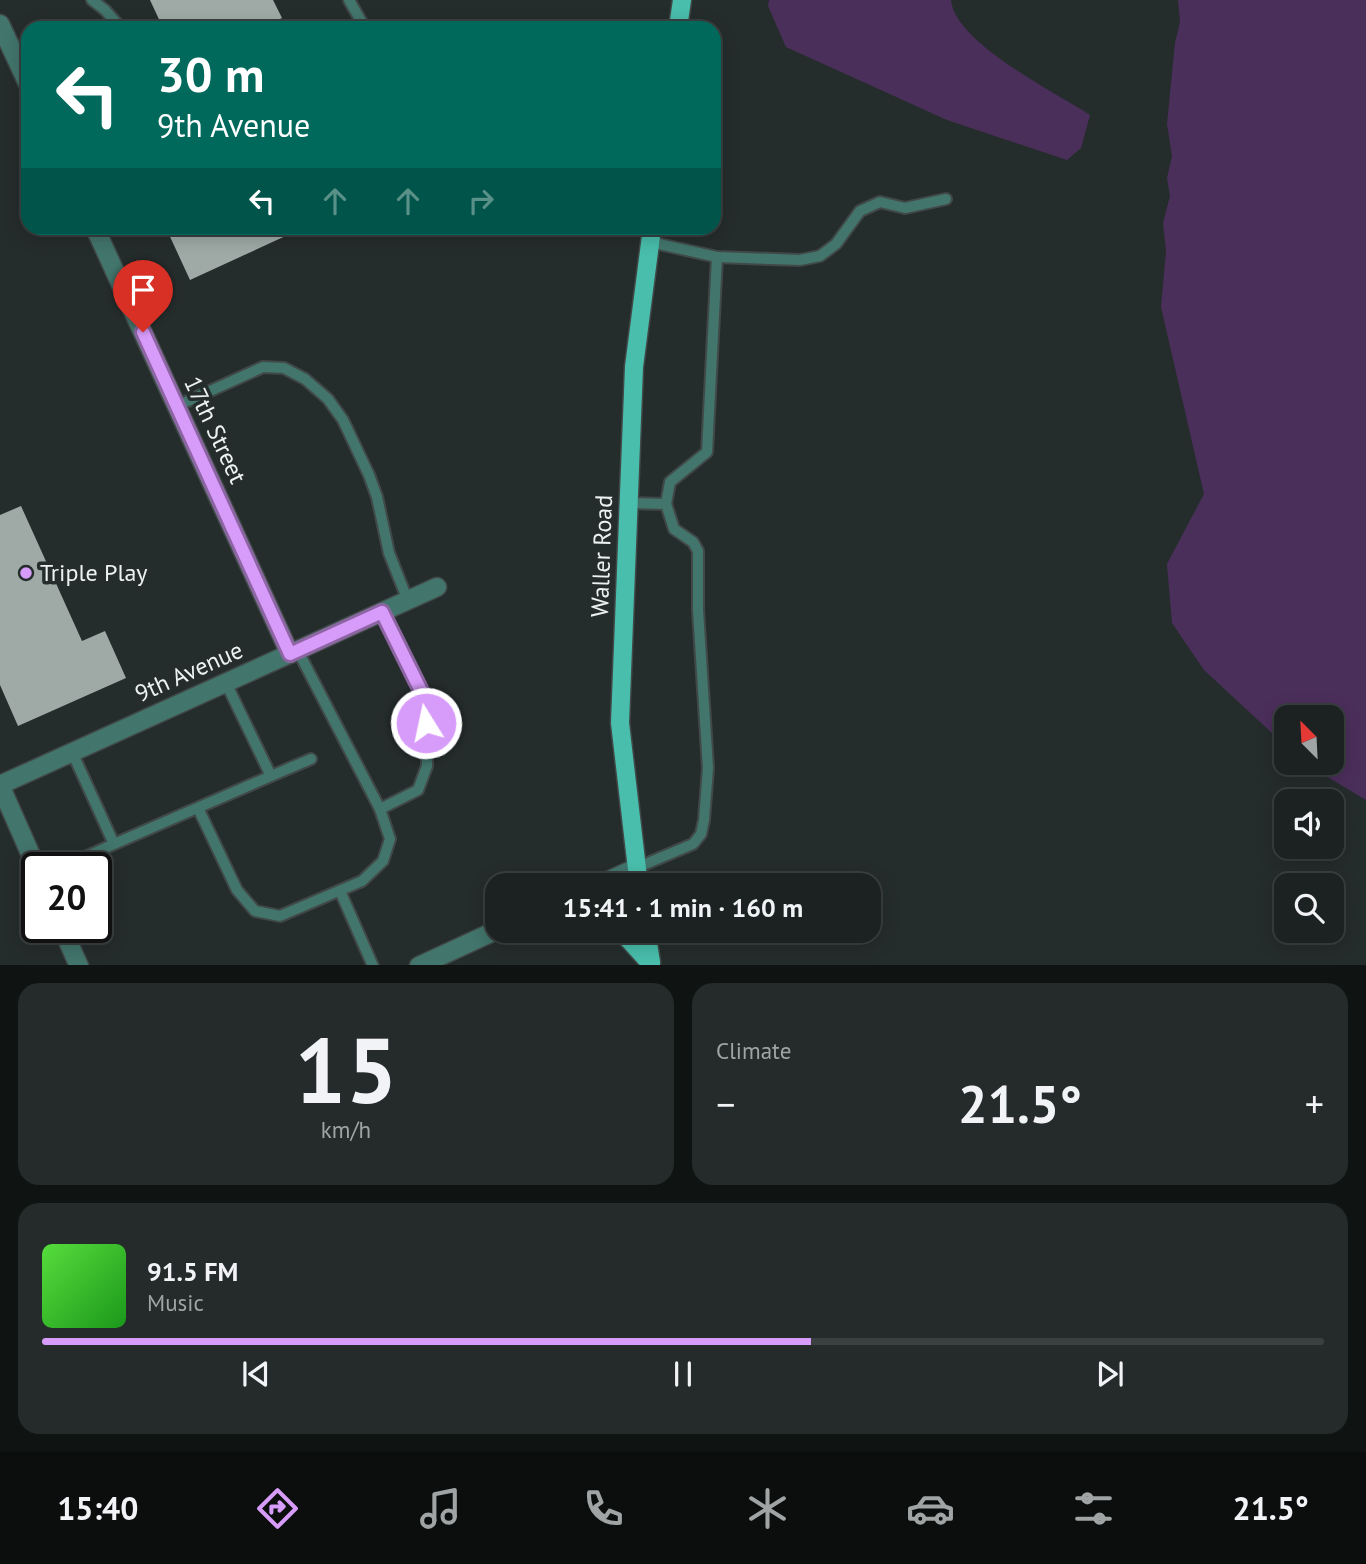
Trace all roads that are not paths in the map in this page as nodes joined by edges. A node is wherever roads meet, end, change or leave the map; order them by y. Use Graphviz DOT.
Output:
graph roads {
  1 [pos="92,0"];
  2 [pos="349,0"];
  3 [pos="682,0"];
  4 [pos="115,21"];
  5 [pos="361,21"];
  6 [pos="679,21"];
  7 [pos="0,24"];
  8 [pos="21,69"];
  9 [pos="946,199"];
  10 [pos="100,235"];
  11 [pos="651,235"];
  12 [pos="717,257"];
  13 [pos="177,406"];
  14 [pos="628,503"];
  15 [pos="666,503"];
  16 [pos="437,587"];
  17 [pos="408,601"];
  18 [pos="382,612"];
  19 [pos="294,652"];
  20 [pos="226,683"];
  21 [pos="72,752"];
  22 [pos="311,759"];
  23 [pos="271,776"];
  24 [pos="0,785"];
  25 [pos="198,808"];
  26 [pos="380,809"];
  27 [pos="114,844"];
  28 [pos="30,852"];
  29 [pos="96,852"];
  30 [pos="638,873"];
  31 [pos="645,873"];
  32 [pos="340,891"];
  33 [pos="485,935"];
  34 [pos="69,943"];
  35 [pos="632,943"];
  36 [pos="648,943"];
  37 [pos="79,965"];
  38 [pos="373,965"];
  39 [pos="419,965"];
  40 [pos="651,965"];
  1 -- 4 [label="lane"];
  2 -- 5 [label="lane"];
  3 -- 6 [label="main road"];
  7 -- 8 [label="street"];
  9 -- 12 [label="lane"];
  10 -- 13 [label="street, 17th Street"];
  11 -- 12 [label="lane"];
  11 -- 14 [label="main road, Waller Road"];
  12 -- 15 [label="lane"];
  13 -- 17 [label="lane"];
  13 -- 19 [label="street, 17th Street"];
  14 -- 15 [label="lane"];
  14 -- 30 [label="main road, Waller Road"];
  15 -- 31 [label="lane"];
  16 -- 17 [label="street, 9th Avenue"];
  17 -- 18 [label="street, 9th Avenue"];
  18 -- 19 [label="street, 9th Avenue"];
  18 -- 26 [label="lane"];
  19 -- 20 [label="street, 9th Avenue"];
  19 -- 26 [label="lane"];
  20 -- 21 [label="street, 9th Avenue"];
  20 -- 23 [label="lane"];
  21 -- 24 [label="street, 9th Avenue"];
  21 -- 27 [label="lane"];
  22 -- 23 [label="lane"];
  23 -- 25 [label="lane"];
  24 -- 28 [label="street"];
  25 -- 27 [label="lane"];
  25 -- 32 [label="lane"];
  26 -- 32 [label="lane"];
  27 -- 29 [label="lane"];
  32 -- 38 [label="lane"];
  33 -- 39 [label="street"];
  34 -- 37 [label="street"];
  35 -- 40 [label="main road"];
  36 -- 40 [label="main road"];
}
